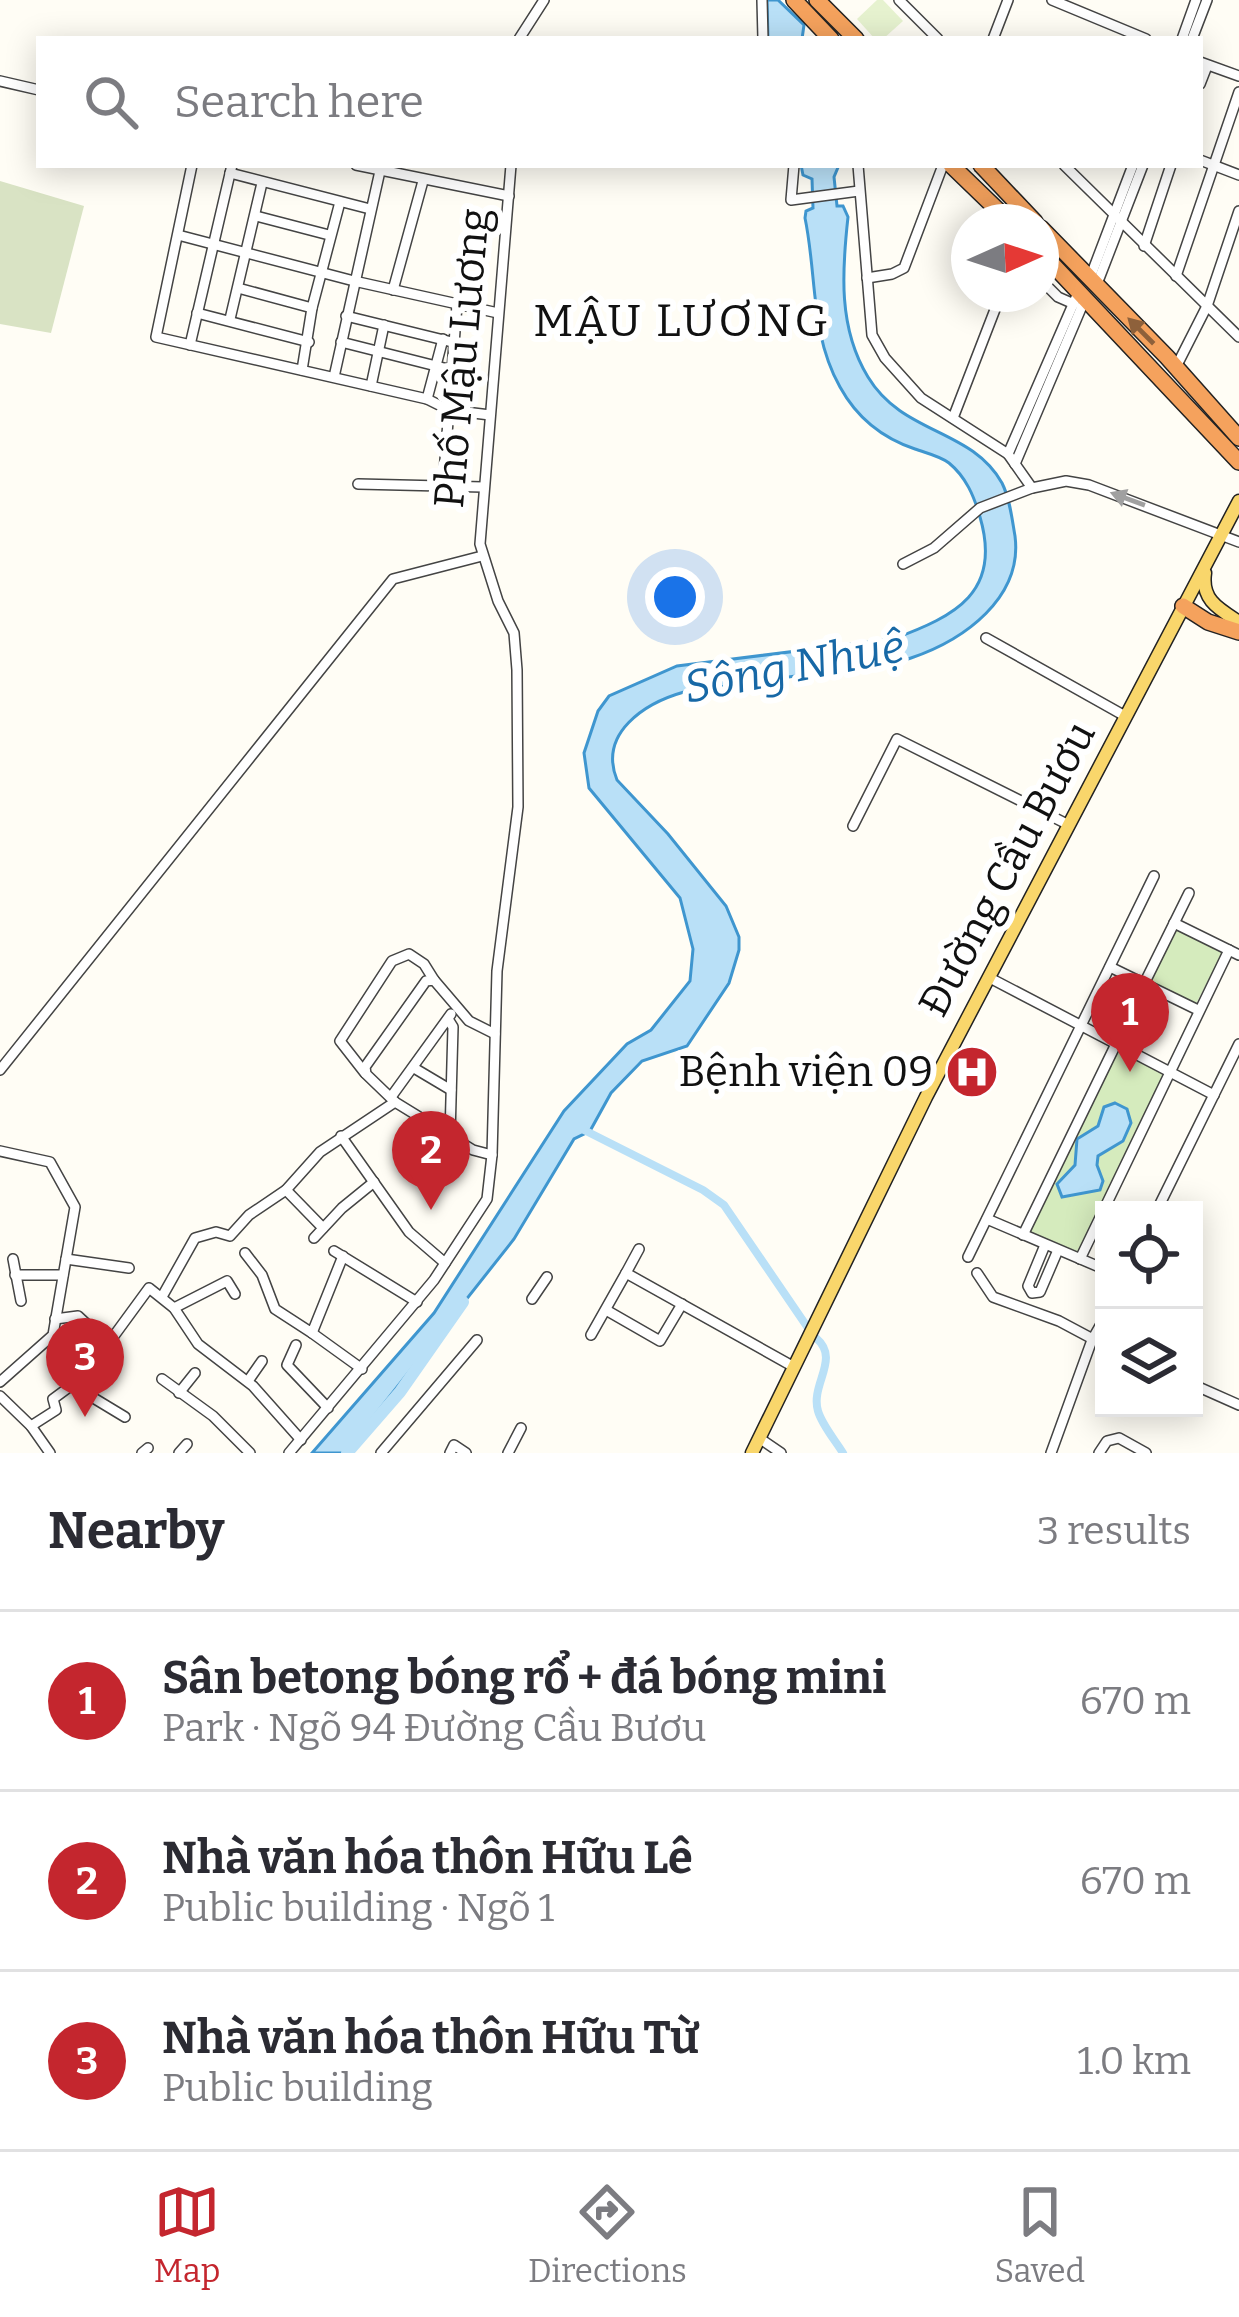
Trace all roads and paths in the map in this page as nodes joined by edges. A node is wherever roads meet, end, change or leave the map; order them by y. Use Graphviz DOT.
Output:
graph roads {
  1 [pos="544,0"];
  2 [pos="762,0"];
  3 [pos="794,0"];
  4 [pos="899,0"];
  5 [pos="1008,0"];
  6 [pos="1052,0"];
  7 [pos="817,1"];
  8 [pos="1198,2"];
  9 [pos="520,36"];
  10 [pos="763,36"];
  11 [pos="828,36"];
  12 [pos="853,36"];
  13 [pos="935,36"];
  14 [pos="994,36"];
  15 [pos="1139,36"];
  16 [pos="1182,36"];
  17 [pos="1192,36"];
  18 [pos="1203,64"];
  19 [pos="1239,76"];
  20 [pos="0,81"];
  21 [pos="36,89"];
  22 [pos="1239,92"];
  23 [pos="1203,161"];
  24 [pos="1214,166"];
  25 [pos="191,168"];
  26 [pos="368,168"];
  27 [pos="511,168"];
  28 [pos="794,168"];
  29 [pos="858,168"];
  30 [pos="946,168"];
  31 [pos="950,168"];
  32 [pos="984,168"];
  33 [pos="1067,168"];
  34 [pos="1132,168"];
  35 [pos="1142,168"];
  36 [pos="1170,168"];
  37 [pos="231,169"];
  38 [pos="380,171"];
  39 [pos="1239,175"];
  40 [pos="424,182"];
  41 [pos="262,183"];
  42 [pos="859,191"];
  43 [pos="509,196"];
  44 [pos="340,202"];
  45 [pos="990,204"];
  46 [pos="1018,204"];
  47 [pos="370,209"];
  48 [pos="1239,211"];
  49 [pos="256,216"];
  50 [pos="1118,218"];
  51 [pos="178,235"];
  52 [pos="329,235"];
  53 [pos="212,243"];
  54 [pos="1144,246"];
  55 [pos="247,251"];
  56 [pos="1059,253"];
  57 [pos="1059,268"];
  58 [pos="321,271"];
  59 [pos="1176,277"];
  60 [pos="867,278"];
  61 [pos="354,281"];
  62 [pos="238,287"];
  63 [pos="393,290"];
  64 [pos="1086,290"];
  65 [pos="1059,297"];
  66 [pos="458,305"];
  67 [pos="1207,306"];
  68 [pos="312,308"];
  69 [pos="994,312"];
  70 [pos="197,313"];
  71 [pos="498,313"];
  72 [pos="346,316"];
  73 [pos="230,319"];
  74 [pos="384,325"];
  75 [pos="1239,337"];
  76 [pos="447,341"];
  77 [pos="309,342"];
  78 [pos="341,342"];
  79 [pos="190,345"];
  80 [pos="377,351"];
  81 [pos="435,366"];
  82 [pos="1176,367"];
  83 [pos="302,370"];
  84 [pos="452,370"];
  85 [pos="334,377"];
  86 [pos="371,386"];
  87 [pos="427,399"];
  88 [pos="448,410"];
  89 [pos="490,415"];
  90 [pos="953,418"];
  91 [pos="1239,438"];
  92 [pos="1011,459"];
  93 [pos="1239,462"];
  94 [pos="358,484"];
  95 [pos="443,486"];
  96 [pos="483,487"];
  97 [pos="1032,488"];
  98 [pos="1239,501"];
  99 [pos="1222,533"];
  100 [pos="1239,542"];
  101 [pos="482,556"];
  102 [pos="1206,563"];
  103 [pos="903,564"];
  104 [pos="1183,606"];
  105 [pos="1239,622"];
  106 [pos="1239,632"];
  107 [pos="986,638"];
  108 [pos="1125,716"];
  109 [pos="1067,824"];
  110 [pos="853,826"];
  111 [pos="1154,876"];
  112 [pos="1189,893"];
  113 [pos="1174,922"];
  114 [pos="1234,953"];
  115 [pos="1110,967"];
  116 [pos="988,977"];
  117 [pos="434,980"];
  118 [pos="1144,984"];
  119 [pos="455,1007"];
  120 [pos="1198,1010"];
  121 [pos="448,1019"];
  122 [pos="1081,1025"];
  123 [pos="495,1034"];
  124 [pos="1116,1044"];
  125 [pos="1239,1044"];
  126 [pos="414,1068"];
  127 [pos="0,1070"];
  128 [pos="1169,1071"];
  129 [pos="366,1074"];
  130 [pos="451,1090"];
  131 [pos="1214,1095"];
  132 [pos="393,1099"];
  133 [pos="450,1135"];
  134 [pos="340,1136"];
  135 [pos="0,1151"];
  136 [pos="492,1155"];
  137 [pos="374,1182"];
  138 [pos="286,1190"];
  139 [pos="1161,1201"];
  140 [pos="987,1219"];
  141 [pos="323,1228"];
  142 [pos="1023,1235"];
  143 [pos="314,1238"];
  144 [pos="1046,1245"];
  145 [pos="639,1250"];
  146 [pos="1058,1250"];
  147 [pos="245,1253"];
  148 [pos="968,1257"];
  149 [pos="1080,1258"];
  150 [pos="13,1259"];
  151 [pos="66,1259"];
  152 [pos="445,1263"];
  153 [pos="1095,1265"];
  154 [pos="129,1268"];
  155 [pos="626,1273"];
  156 [pos="977,1273"];
  157 [pos="15,1274"];
  158 [pos="64,1275"];
  159 [pos="548,1277"];
  160 [pos="1032,1293"];
  161 [pos="235,1294"];
  162 [pos="163,1295"];
  163 [pos="532,1299"];
  164 [pos="21,1301"];
  165 [pos="417,1302"];
  166 [pos="682,1304"];
  167 [pos="174,1308"];
  168 [pos="1026,1309"];
  169 [pos="606,1310"];
  170 [pos="55,1319"];
  171 [pos="312,1333"];
  172 [pos="52,1335"];
  173 [pos="591,1335"];
  174 [pos="1095,1335"];
  175 [pos="477,1340"];
  176 [pos="1092,1340"];
  177 [pos="1095,1341"];
  178 [pos="296,1345"];
  179 [pos="262,1361"];
  180 [pos="794,1367"];
  181 [pos="362,1369"];
  182 [pos="195,1373"];
  183 [pos="162,1378"];
  184 [pos="248,1381"];
  185 [pos="0,1382"];
  186 [pos="99,1383"];
  187 [pos="1203,1389"];
  188 [pos="178,1393"];
  189 [pos="0,1396"];
  190 [pos="1239,1405"];
  191 [pos="328,1408"];
  192 [pos="124,1417"];
  193 [pos="32,1426"];
  194 [pos="521,1428"];
  195 [pos="759,1438"];
  196 [pos="301,1440"];
  197 [pos="50,1453"];
  198 [pos="250,1453"];
  199 [pos="289,1453"];
  200 [pos="381,1453"];
  201 [pos="450,1453"];
  202 [pos="466,1453"];
  203 [pos="508,1453"];
  204 [pos="752,1453"];
  205 [pos="782,1453"];
  206 [pos="1051,1453"];
  207 [pos="1099,1453"];
  208 [pos="1146,1453"];
  1 -- 9 [label="street"];
  2 -- 10 [label="street"];
  3 -- 11 [label="highway"];
  4 -- 13 [label="street"];
  5 -- 14 [label="street"];
  6 -- 15 [label="street"];
  7 -- 12 [label="highway"];
  8 -- 16 [label="street"];
  8 -- 17 [label="street"];
  18 -- 19 [label="street"];
  20 -- 21 [label="street"];
  22 -- 24 [label="street"];
  23 -- 24 [label="street"];
  24 -- 39 [label="street"];
  24 -- 59 [label="street"];
  25 -- 51 [label="street"];
  26 -- 38 [label="street"];
  27 -- 43 [label="street, Phố Mậu Lương"];
  28 -- 42 [label="street"];
  29 -- 42 [label="street"];
  30 -- 60 [label="street"];
  31 -- 45 [label="highway"];
  32 -- 46 [label="highway"];
  33 -- 50 [label="street"];
  34 -- 50 [label="street"];
  35 -- 50 [label="street"];
  36 -- 54 [label="street"];
  37 -- 41 [label="street"];
  37 -- 53 [label="street"];
  38 -- 40 [label="street"];
  38 -- 47 [label="street"];
  40 -- 43 [label="street"];
  40 -- 63 [label="street"];
  41 -- 44 [label="street"];
  41 -- 49 [label="street"];
  42 -- 60 [label="street"];
  43 -- 71 [label="street, Phố Mậu Lương"];
  44 -- 47 [label="street"];
  44 -- 52 [label="street"];
  47 -- 61 [label="street"];
  48 -- 67 [label="street"];
  49 -- 52 [label="street"];
  49 -- 55 [label="street"];
  50 -- 54 [label="street"];
  50 -- 64 [label="street"];
  51 -- 53 [label="street"];
  51 -- 79 [label="street"];
  52 -- 58 [label="street"];
  53 -- 55 [label="street"];
  53 -- 70 [label="street"];
  54 -- 59 [label="street"];
  55 -- 58 [label="street"];
  55 -- 62 [label="street"];
  56 -- 64 [label="highway"];
  57 -- 64 [label="highway"];
  58 -- 61 [label="street"];
  58 -- 68 [label="street"];
  59 -- 67 [label="street"];
  60 -- 90 [label="street"];
  61 -- 63 [label="street"];
  61 -- 72 [label="street"];
  62 -- 68 [label="street"];
  62 -- 73 [label="street"];
  63 -- 66 [label="street"];
  64 -- 65 [label="street"];
  82 -- 64 [label="highway, one-way"];
  64 -- 92 [label="street"];
  64 -- 93 [label="highway"];
  66 -- 71 [label="street"];
  66 -- 76 [label="street"];
  67 -- 75 [label="street"];
  67 -- 82 [label="street"];
  68 -- 77 [label="street"];
  69 -- 90 [label="street"];
  70 -- 73 [label="street"];
  70 -- 79 [label="street"];
  71 -- 89 [label="street, Phố Mậu Lương"];
  72 -- 74 [label="street"];
  72 -- 78 [label="street"];
  73 -- 77 [label="street"];
  74 -- 76 [label="street"];
  74 -- 80 [label="street"];
  76 -- 81 [label="street"];
  76 -- 84 [label="street"];
  77 -- 83 [label="street"];
  78 -- 80 [label="street"];
  78 -- 85 [label="street"];
  79 -- 83 [label="street"];
  80 -- 81 [label="street"];
  80 -- 86 [label="street"];
  81 -- 84 [label="street"];
  81 -- 87 [label="street"];
  82 -- 91 [label="highway"];
  83 -- 85 [label="street"];
  84 -- 88 [label="street"];
  85 -- 86 [label="street"];
  86 -- 87 [label="street"];
  87 -- 88 [label="street"];
  88 -- 89 [label="street"];
  88 -- 95 [label="street"];
  89 -- 96 [label="street, Phố Mậu Lương"];
  90 -- 92 [label="street"];
  92 -- 97 [label="street"];
  94 -- 95 [label="street"];
  95 -- 96 [label="street"];
  96 -- 101 [label="street, Phố Mậu Lương"];
  99 -- 97 [label="street, one-way"];
  97 -- 103 [label="street"];
  98 -- 99 [label="main road, Đường Cầu Bươu"];
  99 -- 100 [label="street"];
  99 -- 102 [label="main road, Đường Cầu Bươu"];
  101 -- 123 [label="street"];
  101 -- 127 [label="street"];
  102 -- 104 [label="main road, Đường Cầu Bươu"];
  102 -- 105 [label="main road"];
  104 -- 106 [label="highway"];
  104 -- 108 [label="main road, Đường Cầu Bươu"];
  107 -- 108 [label="street"];
  108 -- 109 [label="main road, Đường Cầu Bươu"];
  109 -- 110 [label="street"];
  109 -- 116 [label="main road, Đường Cầu Bươu"];
  111 -- 115 [label="street"];
  112 -- 113 [label="street"];
  113 -- 114 [label="street"];
  113 -- 118 [label="street"];
  114 -- 120 [label="street"];
  115 -- 118 [label="street"];
  115 -- 122 [label="street"];
  116 -- 122 [label="street"];
  116 -- 180 [label="main road, Đường Cầu Bươu"];
  117 -- 119 [label="street"];
  117 -- 129 [label="street"];
  117 -- 129 [label="street"];
  118 -- 120 [label="street"];
  119 -- 121 [label="street"];
  119 -- 123 [label="street"];
  120 -- 128 [label="street"];
  121 -- 126 [label="street"];
  121 -- 130 [label="street"];
  122 -- 124 [label="street"];
  122 -- 140 [label="street"];
  123 -- 136 [label="street"];
  124 -- 128 [label="street"];
  124 -- 142 [label="street"];
  125 -- 131 [label="street"];
  126 -- 130 [label="street"];
  126 -- 132 [label="street"];
  128 -- 131 [label="street"];
  128 -- 149 [label="street"];
  129 -- 132 [label="street"];
  130 -- 133 [label="street"];
  131 -- 139 [label="street"];
  132 -- 133 [label="street"];
  132 -- 134 [label="street"];
  133 -- 136 [label="street"];
  134 -- 137 [label="street"];
  134 -- 138 [label="street"];
  135 -- 151 [label="street"];
  136 -- 152 [label="street"];
  137 -- 141 [label="street"];
  137 -- 152 [label="street"];
  138 -- 141 [label="street"];
  138 -- 162 [label="street"];
  140 -- 142 [label="street"];
  140 -- 148 [label="street"];
  141 -- 143 [label="street"];
  142 -- 144 [label="street"];
  144 -- 146 [label="street"];
  144 -- 160 [label="street"];
  145 -- 155 [label="street"];
  146 -- 149 [label="street"];
  146 -- 160 [label="street"];
  147 -- 171 [label="street"];
  149 -- 153 [label="street"];
  150 -- 157 [label="street"];
  151 -- 154 [label="street"];
  151 -- 158 [label="street"];
  152 -- 165 [label="street"];
  155 -- 166 [label="street"];
  155 -- 169 [label="street"];
  156 -- 168 [label="street"];
  157 -- 158 [label="street"];
  157 -- 164 [label="street"];
  158 -- 170 [label="street"];
  159 -- 163 [label="street"];
  160 -- 168 [label="street"];
  161 -- 167 [label="street"];
  162 -- 167 [label="street"];
  162 -- 170 [label="street"];
  165 -- 171 [label="street"];
  165 -- 181 [label="street"];
  166 -- 169 [label="street"];
  166 -- 180 [label="street"];
  167 -- 184 [label="street"];
  168 -- 176 [label="street"];
  169 -- 173 [label="street"];
  170 -- 172 [label="street"];
  171 -- 181 [label="street"];
  172 -- 185 [label="street"];
  172 -- 186 [label="street"];
  174 -- 176 [label="street"];
  175 -- 200 [label="street"];
  176 -- 177 [label="street"];
  176 -- 206 [label="street"];
  178 -- 191 [label="street"];
  179 -- 184 [label="street"];
  180 -- 195 [label="main road, Đường Cầu Bươu"];
  181 -- 191 [label="street"];
  182 -- 188 [label="street"];
  183 -- 188 [label="street"];
  184 -- 196 [label="street"];
  187 -- 190 [label="street"];
  188 -- 198 [label="street"];
  189 -- 193 [label="street"];
  191 -- 196 [label="street"];
  192 -- 193 [label="street"];
  193 -- 197 [label="street"];
  194 -- 203 [label="street"];
  195 -- 204 [label="main road, Đường Cầu Bươu"];
  195 -- 205 [label="street"];
  196 -- 199 [label="street"];
  201 -- 202 [label="street"];
  207 -- 208 [label="street"];
}
